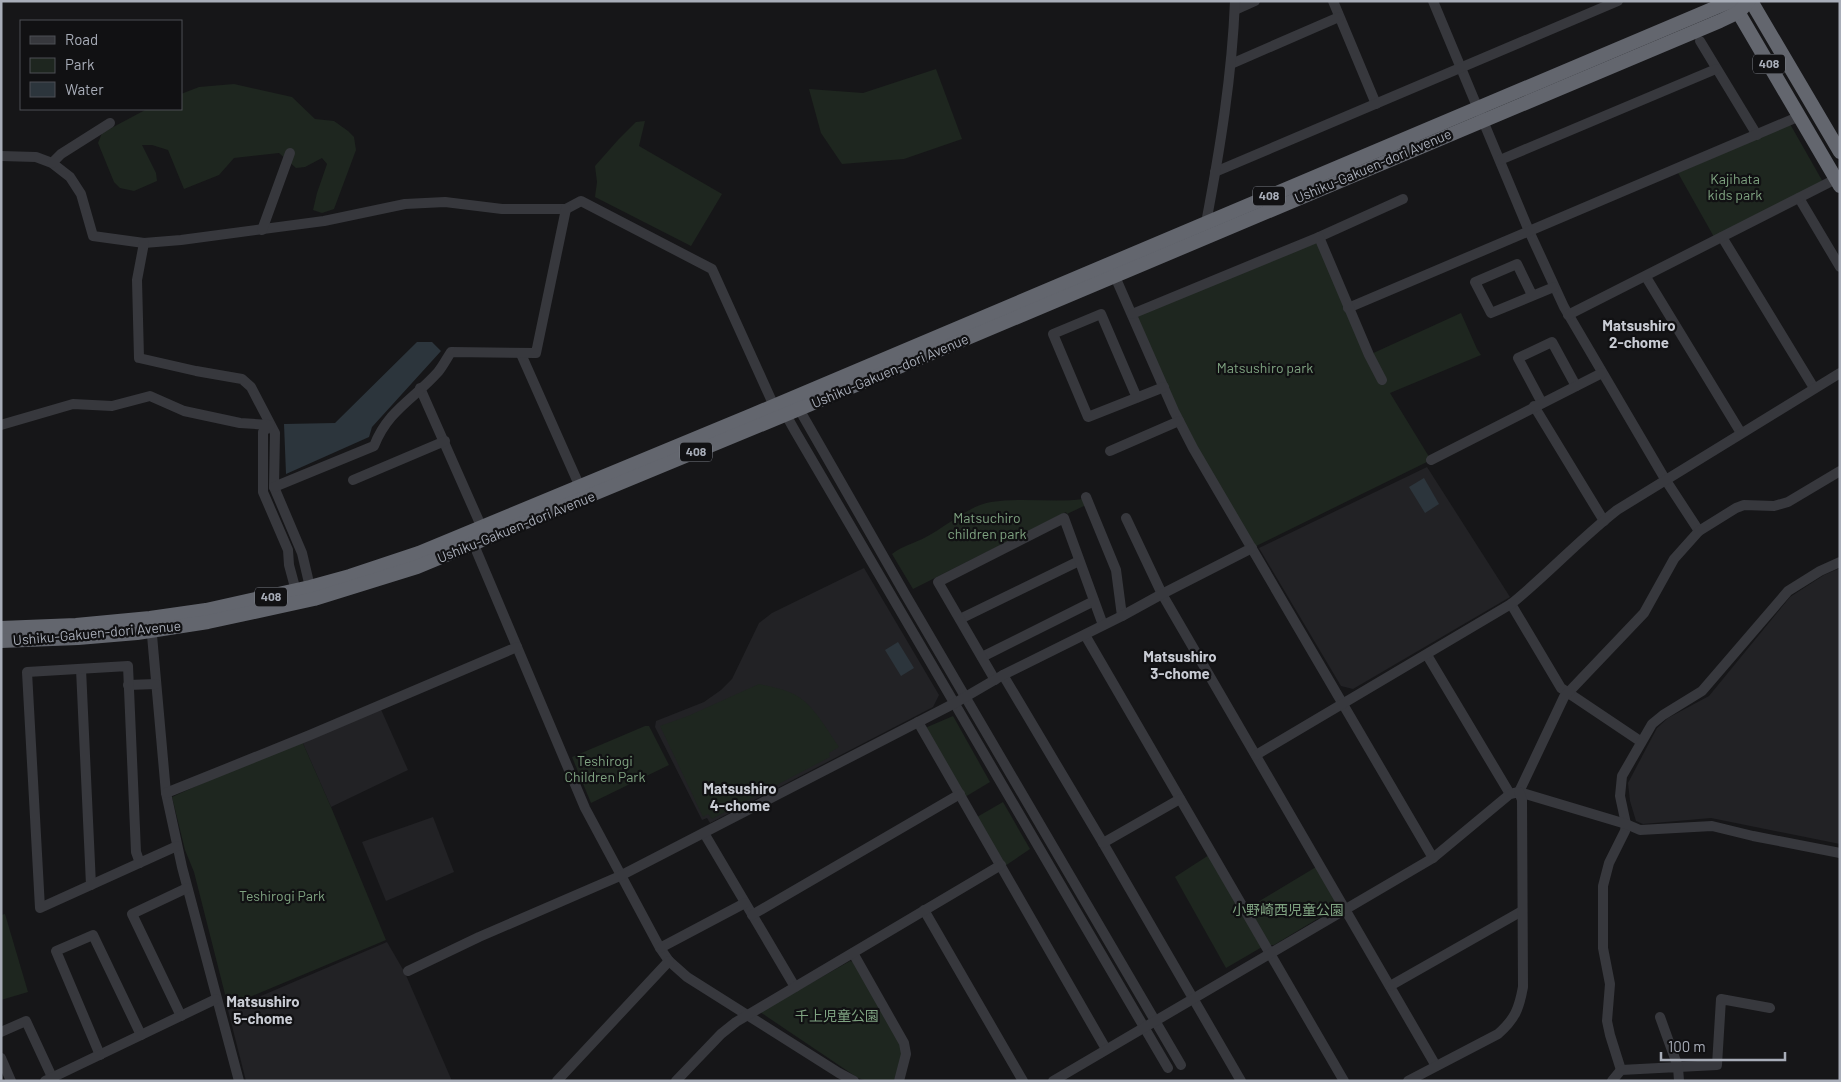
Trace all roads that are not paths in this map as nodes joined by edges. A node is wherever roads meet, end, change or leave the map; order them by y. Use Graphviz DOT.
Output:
graph roads {
  1 [pos="1255,1"];
  2 [pos="1333,1"];
  3 [pos="1433,1"];
  4 [pos="1618,1"];
  5 [pos="1750,1"];
  6 [pos="1734,5"];
  7 [pos="1235,6"];
  8 [pos="1339,18"];
  9 [pos="1700,41"];
  10 [pos="1231,64"];
  11 [pos="1460,68"];
  12 [pos="1716,69"];
  13 [pos="1376,104"];
  14 [pos="1480,114"];
  15 [pos="1800,116"];
  16 [pos="110,123"];
  17 [pos="1757,135"];
  18 [pos="1840,152"];
  19 [pos="290,153"];
  20 [pos="1,156"];
  21 [pos="1500,160"];
  22 [pos="52,163"];
  23 [pos="1215,172"];
  24 [pos="1838,180"];
  25 [pos="1799,198"];
  26 [pos="1403,199"];
  27 [pos="566,209"];
  28 [pos="1206,222"];
  29 [pos="262,230"];
  30 [pos="1530,231"];
  31 [pos="1319,237"];
  32 [pos="1722,238"];
  33 [pos="144,243"];
  34 [pos="1840,268"];
  35 [pos="1112,270"];
  36 [pos="1646,276"];
  37 [pos="1554,287"];
  38 [pos="1532,295"];
  39 [pos="1348,308"];
  40 [pos="1132,314"];
  41 [pos="1568,315"];
  42 [pos="521,354"];
  43 [pos="1602,373"];
  44 [pos="1840,373"];
  45 [pos="1382,380"];
  46 [pos="1576,386"];
  47 [pos="1164,387"];
  48 [pos="420,388"];
  49 [pos="1814,388"];
  50 [pos="1137,398"];
  51 [pos="1538,404"];
  52 [pos="774,406"];
  53 [pos="791,408"];
  54 [pos="1179,421"];
  55 [pos="270,424"];
  56 [pos="1,425"];
  57 [pos="1741,433"];
  58 [pos="445,441"];
  59 [pos="1110,451"];
  60 [pos="1432,460"];
  61 [pos="1840,471"];
  62 [pos="1665,479"];
  63 [pos="353,480"];
  64 [pos="274,487"];
  65 [pos="580,487"];
  66 [pos="1086,497"];
  67 [pos="1126,518"];
  68 [pos="1604,520"];
  69 [pos="1699,531"];
  70 [pos="475,535"];
  71 [pos="1252,548"];
  72 [pos="1080,561"];
  73 [pos="1840,562"];
  74 [pos="310,588"];
  75 [pos="296,591"];
  76 [pos="1162,594"];
  77 [pos="1094,601"];
  78 [pos="1511,604"];
  79 [pos="1122,616"];
  80 [pos="960,619"];
  81 [pos="151,625"];
  82 [pos="1103,625"];
  83 [pos="1,628"];
  84 [pos="1085,634"];
  85 [pos="1,641"];
  86 [pos="517,647"];
  87 [pos="1427,655"];
  88 [pos="982,657"];
  89 [pos="81,669"];
  90 [pos="999,678"];
  91 [pos="156,684"];
  92 [pos="128,685"];
  93 [pos="1568,692"];
  94 [pos="966,697"];
  95 [pos="955,703"];
  96 [pos="1344,703"];
  97 [pos="918,722"];
  98 [pos="1640,742"];
  99 [pos="1256,755"];
  100 [pos="166,793"];
  101 [pos="1514,793"];
  102 [pos="960,794"];
  103 [pos="1180,799"];
  104 [pos="1626,824"];
  105 [pos="704,833"];
  106 [pos="1103,843"];
  107 [pos="177,846"];
  108 [pos="1840,853"];
  109 [pos="1433,858"];
  110 [pos="140,863"];
  111 [pos="1000,865"];
  112 [pos="620,876"];
  113 [pos="91,885"];
  114 [pos="187,888"];
  115 [pos="745,903"];
  116 [pos="1345,909"];
  117 [pos="924,910"];
  118 [pos="1522,911"];
  119 [pos="752,915"];
  120 [pos="660,948"];
  121 [pos="852,953"];
  122 [pos="1269,954"];
  123 [pos="670,961"];
  124 [pos="408,971"];
  125 [pos="1390,986"];
  126 [pos="795,987"];
  127 [pos="216,999"];
  128 [pos="1192,999"];
  129 [pos="1770,1008"];
  130 [pos="748,1015"];
  131 [pos="181,1016"];
  132 [pos="1660,1018"];
  133 [pos="1155,1021"];
  134 [pos="1144,1028"];
  135 [pos="1,1032"];
  136 [pos="140,1035"];
  137 [pos="1106,1049"];
  138 [pos="100,1054"];
  139 [pos="1,1058"];
  140 [pos="1181,1065"];
  141 [pos="1436,1066"];
  142 [pos="1678,1067"];
  143 [pos="1168,1068"];
  144 [pos="1621,1070"];
  145 [pos="836,1078"];
  146 [pos="49,1079"];
  147 [pos="1055,1080"];
  148 [pos="12,1081"];
  149 [pos="239,1081"];
  150 [pos="557,1081"];
  151 [pos="676,1081"];
  152 [pos="854,1081"];
  153 [pos="899,1081"];
  154 [pos="1023,1081"];
  155 [pos="1241,1081"];
  156 [pos="1344,1081"];
  157 [pos="1408,1081"];
  158 [pos="1612,1081"];
  159 [pos="1679,1081"];
  1 -- 7 [label="street"];
  2 -- 8 [label="street"];
  3 -- 11 [label="street"];
  4 -- 11 [label="street"];
  5 -- 6 [label="highway, Ushiku-Gakuen-dori Avenue / 408"];
  5 -- 18 [label="highway, 408"];
  6 -- 14 [label="highway, Ushiku-Gakuen-dori Avenue / 408"];
  6 -- 15 [label="highway, 408"];
  7 -- 10 [label="street"];
  8 -- 10 [label="street"];
  8 -- 13 [label="street"];
  9 -- 12 [label="street"];
  10 -- 23 [label="street"];
  11 -- 13 [label="street"];
  11 -- 14 [label="street"];
  12 -- 17 [label="street"];
  12 -- 21 [label="street"];
  13 -- 23 [label="street"];
  14 -- 21 [label="street"];
  14 -- 28 [label="highway, Ushiku-Gakuen-dori Avenue / 408"];
  14 -- 35 [label="highway, Ushiku-Gakuen-dori Avenue / 408"];
  15 -- 17 [label="street"];
  15 -- 24 [label="highway, 408"];
  16 -- 22 [label="street"];
  17 -- 30 [label="street"];
  19 -- 29 [label="street"];
  20 -- 22 [label="street"];
  21 -- 30 [label="street"];
  22 -- 33 [label="street"];
  23 -- 28 [label="street"];
  24 -- 25 [label="street"];
  25 -- 32 [label="street"];
  25 -- 34 [label="street"];
  26 -- 31 [label="street"];
  27 -- 29 [label="street"];
  27 -- 42 [label="street"];
  27 -- 52 [label="street"];
  28 -- 35 [label="highway, Ushiku-Gakuen-dori Avenue / 408"];
  29 -- 33 [label="street"];
  30 -- 37 [label="street"];
  30 -- 39 [label="street"];
  31 -- 39 [label="street"];
  31 -- 40 [label="street"];
  32 -- 36 [label="street"];
  32 -- 49 [label="street"];
  33 -- 55 [label="street"];
  35 -- 40 [label="street"];
  35 -- 53 [label="highway, Ushiku-Gakuen-dori Avenue / 408"];
  36 -- 41 [label="street"];
  36 -- 57 [label="street"];
  37 -- 38 [label="street"];
  37 -- 41 [label="street"];
  38 -- 38 [label="street"];
  39 -- 45 [label="street"];
  40 -- 47 [label="street"];
  41 -- 43 [label="street"];
  42 -- 48 [label="street"];
  42 -- 65 [label="street"];
  43 -- 46 [label="street"];
  43 -- 62 [label="street"];
  44 -- 49 [label="street"];
  46 -- 51 [label="street"];
  46 -- 51 [label="street"];
  47 -- 50 [label="street"];
  47 -- 54 [label="street"];
  48 -- 58 [label="street"];
  48 -- 64 [label="street"];
  49 -- 57 [label="street"];
  50 -- 50 [label="street"];
  51 -- 60 [label="street"];
  51 -- 68 [label="street"];
  52 -- 53 [label="highway, Ushiku-Gakuen-dori Avenue / 408"];
  52 -- 65 [label="highway, Ushiku-Gakuen-dori Avenue / 408"];
  53 -- 70 [label="highway, Ushiku-Gakuen-dori Avenue / 408"];
  53 -- 94 [label="street"];
  53 -- 95 [label="street"];
  54 -- 59 [label="street"];
  54 -- 71 [label="street"];
  55 -- 56 [label="street"];
  55 -- 64 [label="street"];
  55 -- 75 [label="street"];
  57 -- 62 [label="street"];
  58 -- 63 [label="street"];
  58 -- 70 [label="street"];
  61 -- 69 [label="street"];
  62 -- 68 [label="street"];
  62 -- 69 [label="street"];
  64 -- 74 [label="street"];
  65 -- 70 [label="highway, Ushiku-Gakuen-dori Avenue / 408"];
  66 -- 79 [label="street"];
  67 -- 76 [label="street"];
  68 -- 78 [label="street"];
  69 -- 93 [label="street"];
  70 -- 74 [label="highway, Ushiku-Gakuen-dori Avenue / 408"];
  70 -- 81 [label="highway, Ushiku-Gakuen-dori Avenue / 408"];
  70 -- 86 [label="street"];
  71 -- 76 [label="street"];
  71 -- 96 [label="street"];
  72 -- 77 [label="street"];
  72 -- 80 [label="street"];
  72 -- 80 [label="street"];
  73 -- 98 [label="street"];
  74 -- 75 [label="highway, Ushiku-Gakuen-dori Avenue / 408"];
  75 -- 81 [label="highway, Ushiku-Gakuen-dori Avenue / 408"];
  76 -- 79 [label="street"];
  76 -- 99 [label="street"];
  77 -- 82 [label="street"];
  77 -- 88 [label="street"];
  78 -- 87 [label="street"];
  78 -- 93 [label="street"];
  79 -- 82 [label="street"];
  80 -- 88 [label="street"];
  81 -- 83 [label="highway, Ushiku-Gakuen-dori Avenue / 408"];
  81 -- 85 [label="highway, Ushiku-Gakuen-dori Avenue / 408"];
  81 -- 91 [label="street"];
  82 -- 84 [label="street"];
  84 -- 90 [label="street"];
  84 -- 103 [label="street"];
  86 -- 100 [label="street"];
  86 -- 112 [label="street"];
  87 -- 96 [label="street"];
  87 -- 101 [label="street"];
  88 -- 90 [label="street"];
  89 -- 92 [label="street"];
  89 -- 113 [label="street"];
  89 -- 113 [label="street"];
  90 -- 94 [label="street"];
  90 -- 106 [label="street"];
  91 -- 92 [label="street"];
  91 -- 100 [label="street"];
  92 -- 110 [label="street"];
  93 -- 98 [label="street"];
  93 -- 101 [label="street"];
  94 -- 95 [label="street"];
  94 -- 133 [label="street"];
  95 -- 97 [label="street"];
  95 -- 134 [label="street"];
  96 -- 99 [label="street"];
  96 -- 109 [label="street"];
  97 -- 102 [label="street"];
  97 -- 105 [label="street"];
  98 -- 104 [label="street"];
  99 -- 116 [label="street"];
  100 -- 107 [label="street"];
  101 -- 104 [label="street"];
  101 -- 109 [label="street"];
  101 -- 118 [label="street"];
  102 -- 111 [label="street"];
  102 -- 119 [label="street"];
  103 -- 106 [label="street"];
  103 -- 122 [label="street"];
  104 -- 108 [label="street"];
  104 -- 144 [label="street"];
  105 -- 112 [label="street"];
  105 -- 115 [label="street"];
  106 -- 128 [label="street"];
  107 -- 110 [label="street"];
  107 -- 114 [label="street"];
  109 -- 116 [label="street"];
  110 -- 113 [label="street"];
  111 -- 117 [label="street"];
  111 -- 137 [label="street"];
  112 -- 120 [label="street"];
  112 -- 124 [label="street"];
  114 -- 127 [label="street"];
  114 -- 131 [label="street"];
  115 -- 119 [label="street"];
  115 -- 120 [label="street"];
  116 -- 122 [label="street"];
  116 -- 125 [label="street"];
  117 -- 121 [label="street"];
  117 -- 154 [label="street"];
  118 -- 125 [label="street"];
  118 -- 141 [label="street"];
  119 -- 126 [label="street"];
  120 -- 123 [label="street"];
  121 -- 126 [label="street"];
  121 -- 153 [label="street"];
  122 -- 128 [label="street"];
  122 -- 156 [label="street"];
  123 -- 130 [label="street"];
  123 -- 150 [label="street"];
  125 -- 141 [label="street"];
  126 -- 130 [label="street"];
  127 -- 131 [label="street"];
  127 -- 149 [label="street"];
  128 -- 133 [label="street"];
  128 -- 155 [label="street"];
  129 -- 142 [label="street"];
  130 -- 145 [label="street"];
  130 -- 151 [label="street"];
  131 -- 136 [label="street"];
  132 -- 142 [label="street"];
  133 -- 134 [label="street"];
  133 -- 140 [label="street"];
  134 -- 137 [label="street"];
  134 -- 143 [label="street"];
  135 -- 146 [label="street"];
  136 -- 138 [label="street"];
  136 -- 138 [label="street"];
  137 -- 147 [label="street"];
  138 -- 146 [label="street"];
  139 -- 148 [label="street"];
  141 -- 157 [label="street"];
  142 -- 144 [label="street"];
  142 -- 159 [label="street"];
  144 -- 158 [label="street"];
  145 -- 152 [label="street"];
}
